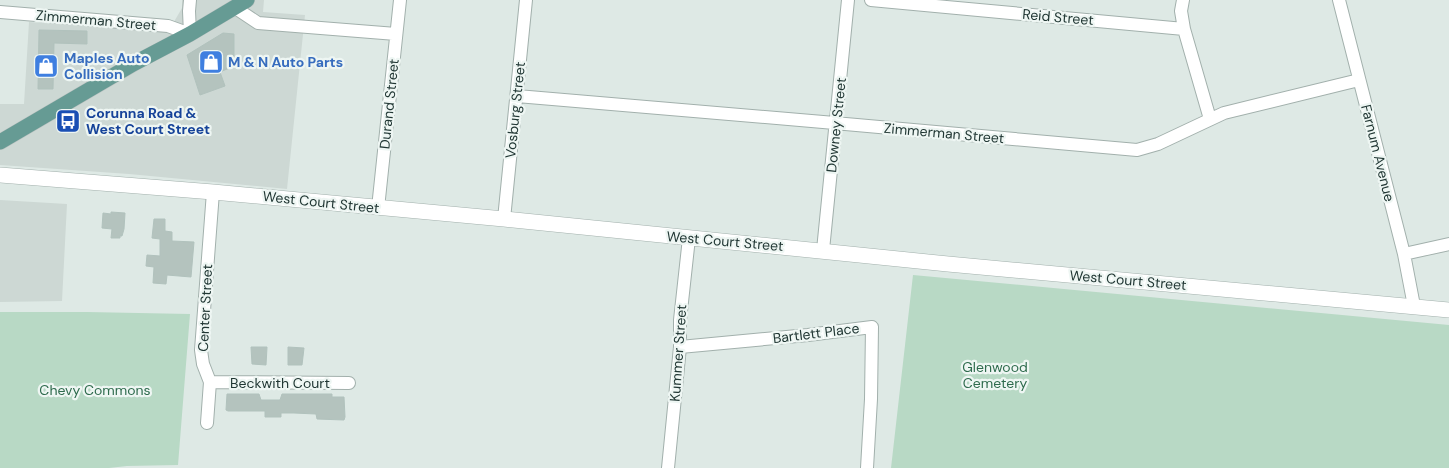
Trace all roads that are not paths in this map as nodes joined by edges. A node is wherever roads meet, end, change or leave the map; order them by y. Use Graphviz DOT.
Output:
graph roads {
  1 [pos="190,0"];
  2 [pos="400,0"];
  3 [pos="526,0"];
  4 [pos="848,0"];
  5 [pos="872,0"];
  6 [pos="1183,0"];
  7 [pos="1339,0"];
  8 [pos="240,4"];
  9 [pos="0,12"];
  10 [pos="1184,29"];
  11 [pos="190,34"];
  12 [pos="396,34"];
  13 [pos="1359,80"];
  14 [pos="517,96"];
  15 [pos="1210,119"];
  16 [pos="836,123"];
  17 [pos="0,142"];
  18 [pos="0,175"];
  19 [pos="213,192"];
  20 [pos="378,208"];
  21 [pos="504,219"];
  22 [pos="689,238"];
  23 [pos="1449,244"];
  24 [pos="823,250"];
  25 [pos="1404,254"];
  26 [pos="1414,306"];
  27 [pos="1449,310"];
  28 [pos="680,347"];
  29 [pos="210,382"];
  30 [pos="349,383"];
  31 [pos="207,423"];
  32 [pos="668,468"];
  33 [pos="867,468"];
  1 -- 11 [label="street"];
  2 -- 12 [label="street, Durand Street"];
  3 -- 14 [label="street, Vosburg Street"];
  4 -- 16 [label="street, Downey Street"];
  5 -- 10 [label="street, Reid Street"];
  6 -- 10 [label="street"];
  7 -- 13 [label="street, Farnum Avenue"];
  8 -- 11 [label="main road"];
  8 -- 12 [label="street"];
  9 -- 11 [label="street, Zimmerman Street"];
  10 -- 15 [label="street"];
  11 -- 17 [label="main road"];
  12 -- 20 [label="street, Durand Street"];
  13 -- 15 [label="street, Zimmerman Street"];
  13 -- 25 [label="street, Farnum Avenue"];
  14 -- 16 [label="street, Zimmerman Street"];
  14 -- 21 [label="street, Vosburg Street"];
  15 -- 16 [label="street, Zimmerman Street"];
  16 -- 24 [label="street, Downey Street"];
  18 -- 19 [label="street, West Court Street"];
  19 -- 20 [label="street, West Court Street"];
  19 -- 29 [label="street, Center Street"];
  20 -- 21 [label="street, West Court Street"];
  21 -- 22 [label="street, West Court Street"];
  22 -- 24 [label="street, West Court Street"];
  22 -- 28 [label="street, Kummer Street"];
  23 -- 25 [label="street"];
  24 -- 26 [label="street, West Court Street"];
  25 -- 26 [label="street, Farnum Avenue"];
  26 -- 27 [label="street, West Court Street"];
  28 -- 32 [label="street, Kummer Street"];
  28 -- 33 [label="street, Bartlett Place"];
  29 -- 30 [label="street, Beckwith Court"];
  29 -- 31 [label="street, Center Street"];
}
